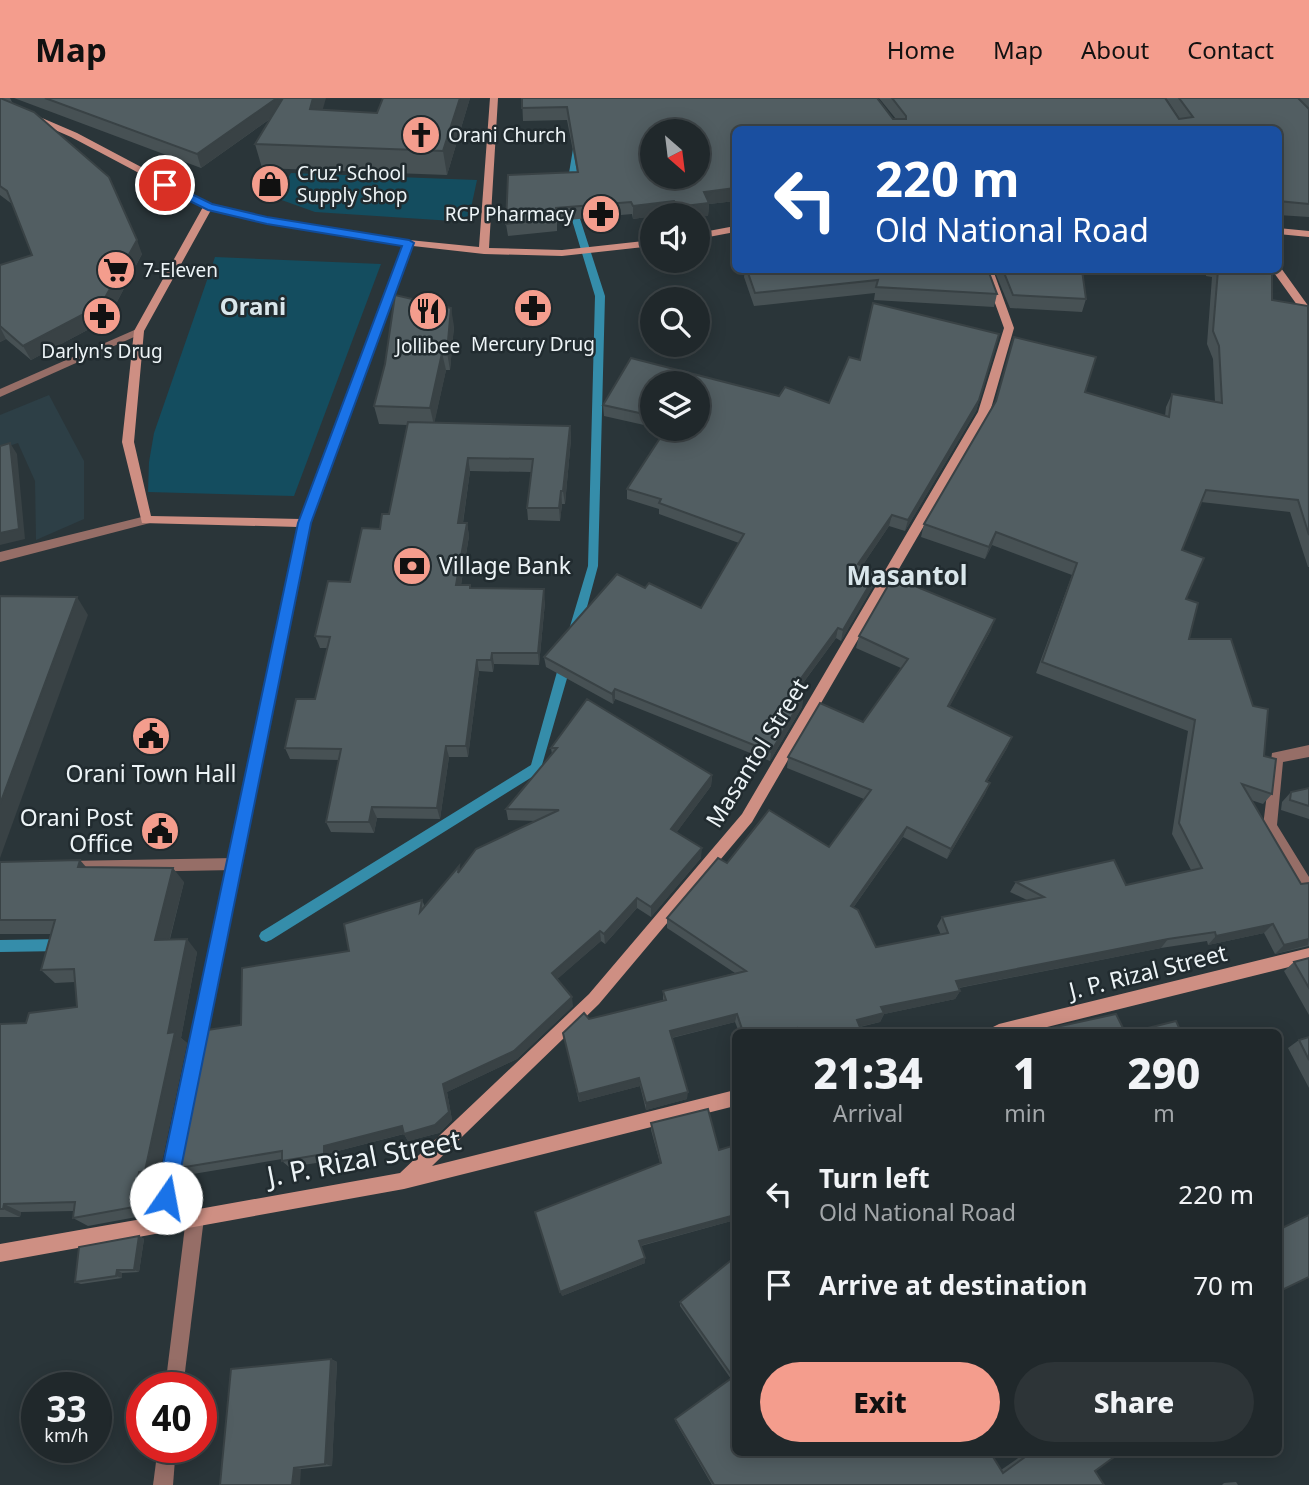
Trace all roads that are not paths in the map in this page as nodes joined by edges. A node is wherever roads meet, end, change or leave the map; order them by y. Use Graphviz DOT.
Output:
graph roads {
  1 [pos="494,98"];
  2 [pos="0,103"];
  3 [pos="208,206"];
  4 [pos="732,230"];
  5 [pos="1282,231"];
  6 [pos="710,234"];
  7 [pos="1309,234"];
  8 [pos="409,243"];
  9 [pos="640,245"];
  10 [pos="484,251"];
  11 [pos="989,273"];
  12 [pos="1279,273"];
  13 [pos="1309,314"];
  14 [pos="139,331"];
  15 [pos="0,393"];
  16 [pos="146,520"];
  17 [pos="305,523"];
  18 [pos="0,557"];
  19 [pos="1309,751"];
  20 [pos="235,864"];
  21 [pos="55,867"];
  22 [pos="1309,890"];
  23 [pos="1309,955"];
  24 [pos="1011,1029"];
  25 [pos="732,1099"];
  26 [pos="404,1181"];
  27 [pos="195,1218"];
  28 [pos="160,1224"];
  29 [pos="0,1252"];
  30 [pos="176,1372"];
  31 [pos="165,1463"];
  32 [pos="163,1485"];
  1 -- 10 [label="street"];
  2 -- 3 [label="street"];
  3 -- 8 [label="street"];
  3 -- 14 [label="street"];
  4 -- 6 [label="street"];
  5 -- 7 [label="street"];
  8 -- 10 [label="street"];
  8 -- 17 [label="street"];
  9 -- 10 [label="street"];
  11 -- 26 [label="street, Masantol Street"];
  12 -- 13 [label="street"];
  14 -- 15 [label="street"];
  14 -- 16 [label="street"];
  16 -- 17 [label="street"];
  16 -- 18 [label="street"];
  17 -- 20 [label="street"];
  19 -- 22 [label="street"];
  20 -- 21 [label="street"];
  20 -- 28 [label="street"];
  23 -- 24 [label="street, J. P. Rizal Street"];
  25 -- 26 [label="street, J. P. Rizal Street"];
  26 -- 27 [label="street, J. P. Rizal Street"];
  27 -- 28 [label="street, J. P. Rizal Street"];
  27 -- 30 [label="street"];
  28 -- 29 [label="street, J. P. Rizal Street"];
  31 -- 32 [label="street"];
}
